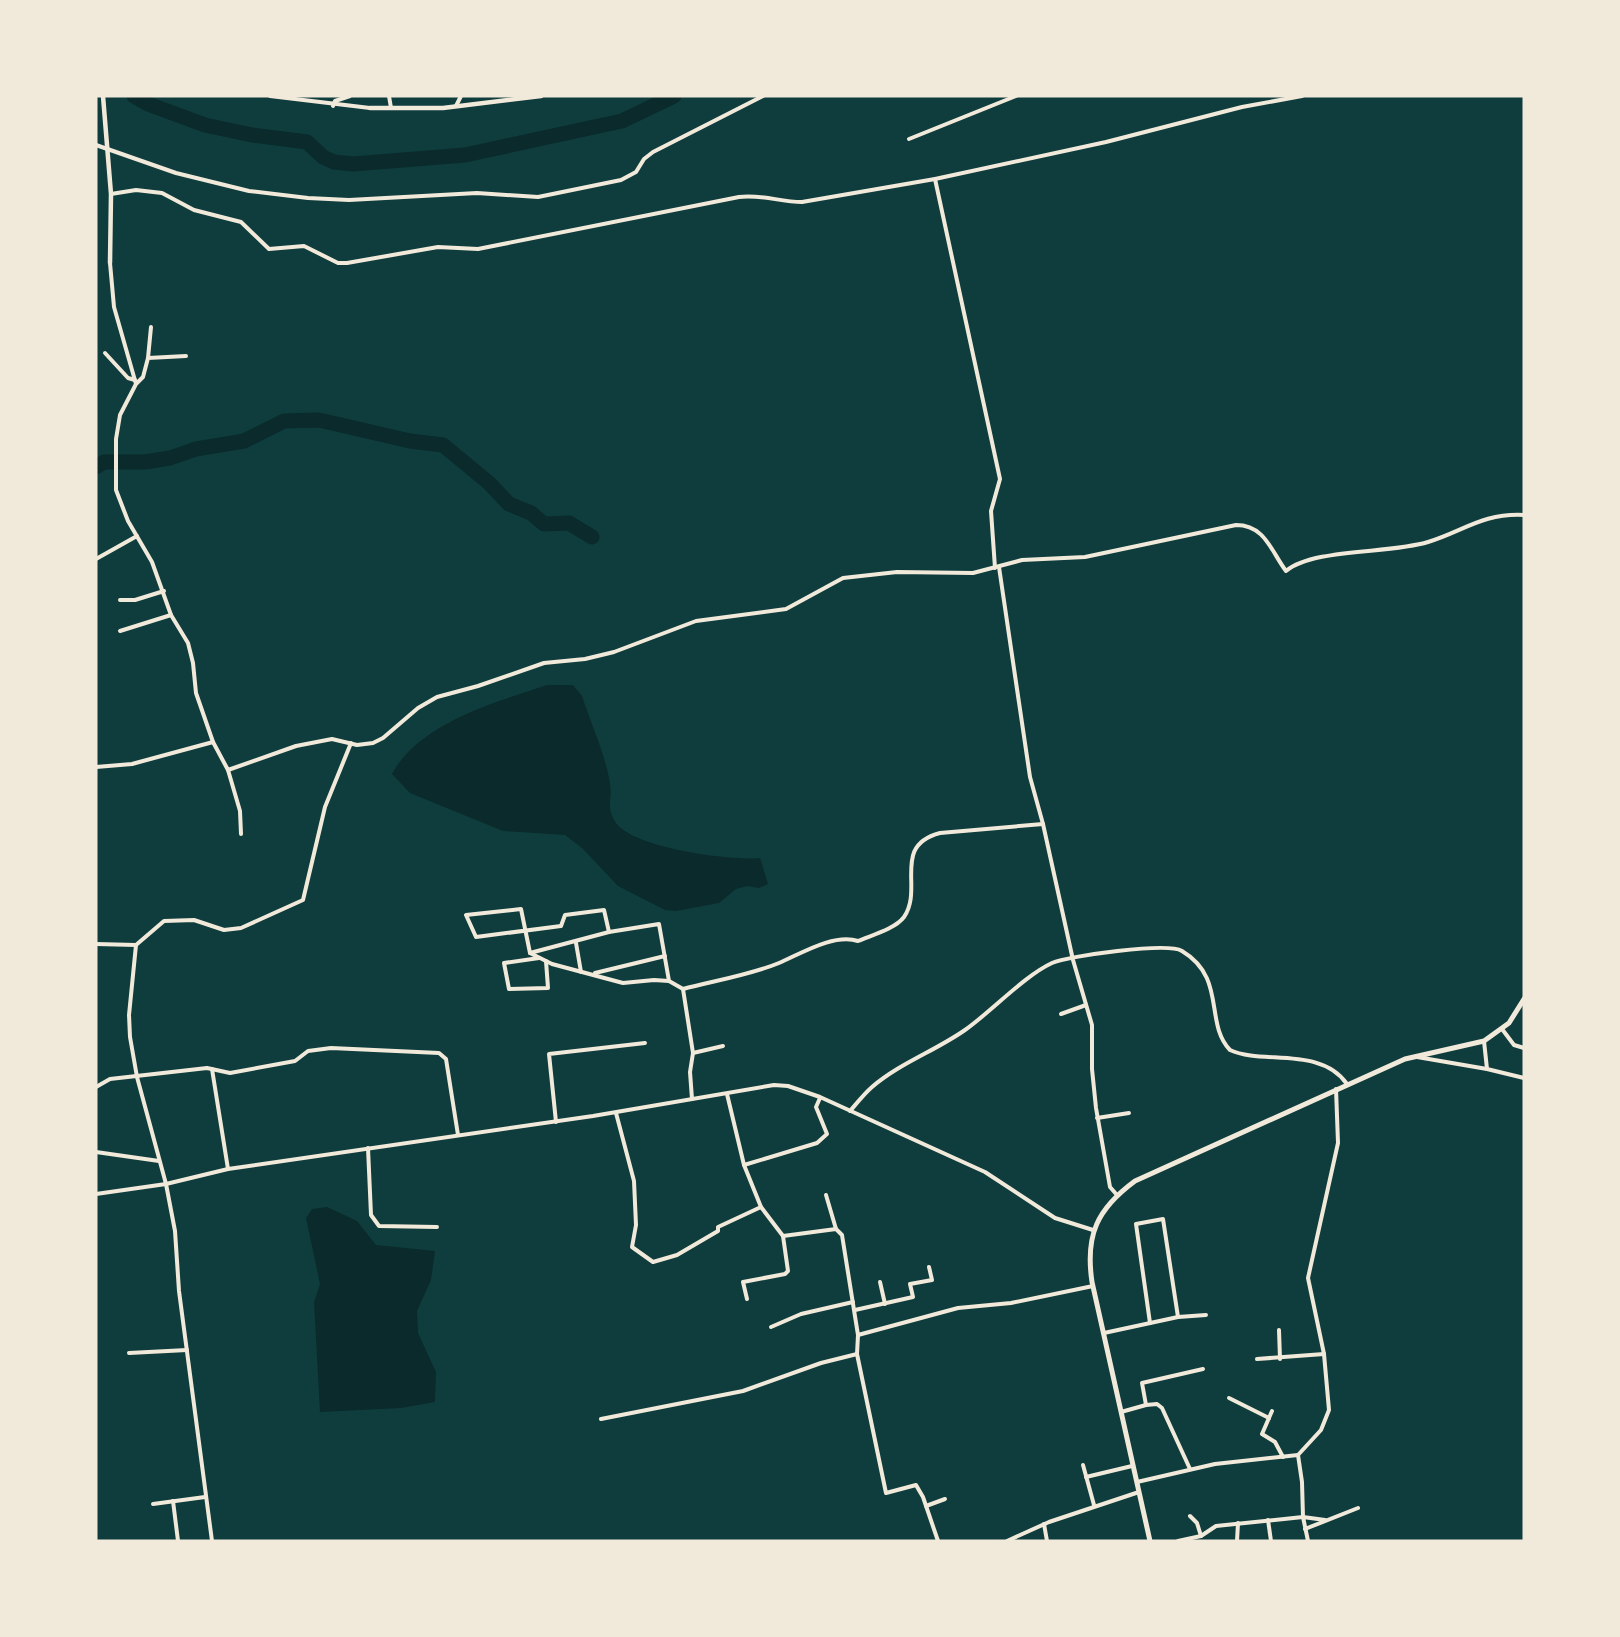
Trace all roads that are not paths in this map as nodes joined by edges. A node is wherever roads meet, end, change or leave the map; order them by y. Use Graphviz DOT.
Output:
graph roads {
  1 [pos="103,96"];
  2 [pos="270,96"];
  3 [pos="350,96"];
  4 [pos="389,96"];
  5 [pos="461,96"];
  6 [pos="541,96"];
  7 [pos="764,96"];
  8 [pos="1016,96"];
  9 [pos="1302,96"];
  10 [pos="333,106"];
  11 [pos="456,107"];
  12 [pos="370,108"];
  13 [pos="391,108"];
  14 [pos="909,139"];
  15 [pos="96,145"];
  16 [pos="107,150"];
  17 [pos="935,179"];
  18 [pos="111,194"];
  19 [pos="110,263"];
  20 [pos="151,327"];
  21 [pos="105,353"];
  22 [pos="186,356"];
  23 [pos="148,358"];
  24 [pos="136,382"];
  25 [pos="1524,515"];
  26 [pos="137,536"];
  27 [pos="96,559"];
  28 [pos="997,568"];
  29 [pos="164,591"];
  30 [pos="120,600"];
  31 [pos="171,615"];
  32 [pos="120,630"];
  33 [pos="213,742"];
  34 [pos="351,742"];
  35 [pos="96,767"];
  36 [pos="228,770"];
  37 [pos="1043,824"];
  38 [pos="241,834"];
  39 [pos="525,932"];
  40 [pos="609,933"];
  41 [pos="576,942"];
  42 [pos="96,944"];
  43 [pos="136,945"];
  44 [pos="530,953"];
  45 [pos="664,956"];
  46 [pos="539,957"];
  47 [pos="1072,960"];
  48 [pos="546,961"];
  49 [pos="581,972"];
  50 [pos="593,974"];
  51 [pos="669,981"];
  52 [pos="683,989"];
  53 [pos="1524,999"];
  54 [pos="1086,1005"];
  55 [pos="1061,1014"];
  56 [pos="1502,1029"];
  57 [pos="1484,1041"];
  58 [pos="645,1043"];
  59 [pos="723,1046"];
  60 [pos="1524,1048"];
  61 [pos="693,1053"];
  62 [pos="1416,1057"];
  63 [pos="212,1069"];
  64 [pos="1487,1069"];
  65 [pos="137,1077"];
  66 [pos="1524,1078"];
  67 [pos="1347,1084"];
  68 [pos="96,1087"];
  69 [pos="1336,1089"];
  70 [pos="727,1094"];
  71 [pos="820,1097"];
  72 [pos="692,1099"];
  73 [pos="850,1111"];
  74 [pos="616,1113"];
  75 [pos="1129,1113"];
  76 [pos="1097,1118"];
  77 [pos="556,1122"];
  78 [pos="458,1135"];
  79 [pos="368,1148"];
  80 [pos="96,1152"];
  81 [pos="159,1161"];
  82 [pos="744,1166"];
  83 [pos="228,1169"];
  84 [pos="166,1184"];
  85 [pos="96,1194"];
  86 [pos="826,1195"];
  87 [pos="1117,1195"];
  88 [pos="761,1207"];
  89 [pos="437,1227"];
  90 [pos="836,1229"];
  91 [pos="1093,1230"];
  92 [pos="783,1236"];
  93 [pos="929,1268"];
  94 [pos="880,1282"];
  95 [pos="1093,1286"];
  96 [pos="747,1299"];
  97 [pos="853,1302"];
  98 [pos="885,1304"];
  99 [pos="855,1310"];
  100 [pos="1206,1315"];
  101 [pos="1178,1317"];
  102 [pos="1150,1323"];
  103 [pos="771,1327"];
  104 [pos="1279,1330"];
  105 [pos="1104,1333"];
  106 [pos="858,1335"];
  107 [pos="187,1350"];
  108 [pos="129,1353"];
  109 [pos="857,1354"];
  110 [pos="1324,1354"];
  111 [pos="1257,1359"];
  112 [pos="1280,1359"];
  113 [pos="1203,1369"];
  114 [pos="1229,1398"];
  115 [pos="1146,1405"];
  116 [pos="1272,1411"];
  117 [pos="1120,1413"];
  118 [pos="1269,1418"];
  119 [pos="601,1419"];
  120 [pos="1298,1455"];
  121 [pos="1283,1457"];
  122 [pos="1083,1465"];
  123 [pos="1132,1466"];
  124 [pos="1190,1469"];
  125 [pos="1086,1477"];
  126 [pos="1136,1482"];
  127 [pos="1139,1492"];
  128 [pos="205,1497"];
  129 [pos="945,1499"];
  130 [pos="173,1502"];
  131 [pos="153,1504"];
  132 [pos="1094,1505"];
  133 [pos="926,1506"];
  134 [pos="1358,1508"];
  135 [pos="1190,1516"];
  136 [pos="1303,1517"];
  137 [pos="1268,1520"];
  138 [pos="1328,1520"];
  139 [pos="1238,1523"];
  140 [pos="1044,1524"];
  141 [pos="1305,1529"];
  142 [pos="1203,1535"];
  143 [pos="178,1541"];
  144 [pos="212,1541"];
  145 [pos="938,1541"];
  146 [pos="1007,1541"];
  147 [pos="1047,1541"];
  148 [pos="1150,1541"];
  149 [pos="1178,1541"];
  150 [pos="1205,1541"];
  151 [pos="1237,1541"];
  152 [pos="1271,1541"];
  153 [pos="1308,1541"];
  1 -- 16 [label="street"];
  2 -- 10 [label="street"];
  3 -- 10 [label="street"];
  4 -- 13 [label="street"];
  5 -- 11 [label="street"];
  6 -- 11 [label="street"];
  7 -- 16 [label="street"];
  8 -- 14 [label="street"];
  9 -- 17 [label="street"];
  10 -- 12 [label="street"];
  11 -- 13 [label="street"];
  12 -- 13 [label="street"];
  15 -- 16 [label="street"];
  16 -- 18 [label="street"];
  17 -- 18 [label="street"];
  17 -- 28 [label="street"];
  18 -- 19 [label="street"];
  19 -- 24 [label="street"];
  20 -- 23 [label="street"];
  21 -- 24 [label="street"];
  22 -- 23 [label="street"];
  23 -- 24 [label="street"];
  24 -- 26 [label="street"];
  25 -- 28 [label="street"];
  26 -- 27 [label="street"];
  26 -- 29 [label="street"];
  28 -- 34 [label="street"];
  28 -- 37 [label="street"];
  29 -- 30 [label="street"];
  29 -- 31 [label="street"];
  31 -- 32 [label="street"];
  31 -- 33 [label="street"];
  33 -- 35 [label="street"];
  33 -- 36 [label="street"];
  34 -- 36 [label="street"];
  34 -- 43 [label="street"];
  36 -- 38 [label="street"];
  37 -- 47 [label="street"];
  37 -- 52 [label="street"];
  39 -- 39 [label="street"];
  39 -- 40 [label="street"];
  39 -- 44 [label="street"];
  40 -- 41 [label="street"];
  40 -- 45 [label="street"];
  41 -- 44 [label="street"];
  41 -- 49 [label="street"];
  42 -- 43 [label="street"];
  43 -- 65 [label="street"];
  44 -- 46 [label="street"];
  45 -- 50 [label="street"];
  45 -- 51 [label="street"];
  46 -- 48 [label="street"];
  46 -- 48 [label="street"];
  47 -- 54 [label="street"];
  47 -- 67 [label="street"];
  47 -- 73 [label="street"];
  48 -- 49 [label="street"];
  49 -- 50 [label="street"];
  50 -- 51 [label="street"];
  51 -- 52 [label="street"];
  52 -- 61 [label="street"];
  53 -- 56 [label="main road"];
  54 -- 55 [label="street"];
  54 -- 76 [label="street"];
  56 -- 57 [label="main road"];
  56 -- 60 [label="street"];
  57 -- 62 [label="main road"];
  57 -- 64 [label="street"];
  58 -- 77 [label="street"];
  59 -- 61 [label="street"];
  61 -- 72 [label="street"];
  62 -- 64 [label="street"];
  62 -- 67 [label="main road"];
  63 -- 65 [label="street"];
  63 -- 78 [label="street"];
  63 -- 83 [label="street"];
  64 -- 66 [label="street"];
  65 -- 68 [label="street"];
  65 -- 81 [label="street"];
  67 -- 69 [label="main road"];
  69 -- 87 [label="main road"];
  69 -- 110 [label="street"];
  70 -- 71 [label="street"];
  70 -- 72 [label="street"];
  70 -- 82 [label="street"];
  71 -- 73 [label="street"];
  71 -- 82 [label="street"];
  72 -- 74 [label="street"];
  73 -- 91 [label="street"];
  74 -- 77 [label="street"];
  74 -- 88 [label="street"];
  75 -- 76 [label="street"];
  76 -- 87 [label="street"];
  77 -- 78 [label="street"];
  78 -- 79 [label="street"];
  79 -- 83 [label="street"];
  79 -- 89 [label="street"];
  80 -- 81 [label="street"];
  81 -- 84 [label="street"];
  82 -- 88 [label="street"];
  83 -- 84 [label="street"];
  84 -- 85 [label="street"];
  84 -- 107 [label="street"];
  86 -- 90 [label="street"];
  87 -- 91 [label="main road"];
  88 -- 92 [label="street"];
  90 -- 92 [label="street"];
  90 -- 97 [label="street"];
  91 -- 95 [label="main road"];
  92 -- 96 [label="street"];
  93 -- 98 [label="street"];
  94 -- 98 [label="street"];
  95 -- 105 [label="main road"];
  95 -- 106 [label="street"];
  97 -- 99 [label="street"];
  97 -- 103 [label="street"];
  98 -- 99 [label="street"];
  99 -- 106 [label="street"];
  100 -- 101 [label="street"];
  101 -- 102 [label="street"];
  101 -- 102 [label="street"];
  102 -- 105 [label="street"];
  104 -- 112 [label="street"];
  105 -- 117 [label="main road"];
  106 -- 109 [label="street"];
  107 -- 108 [label="street"];
  107 -- 128 [label="street"];
  109 -- 119 [label="street"];
  109 -- 133 [label="street"];
  110 -- 112 [label="street"];
  110 -- 120 [label="street"];
  111 -- 112 [label="street"];
  113 -- 115 [label="street"];
  114 -- 118 [label="street"];
  115 -- 117 [label="street"];
  115 -- 124 [label="street"];
  116 -- 118 [label="street"];
  117 -- 123 [label="main road"];
  118 -- 121 [label="street"];
  120 -- 121 [label="street"];
  120 -- 136 [label="street"];
  121 -- 124 [label="street"];
  122 -- 125 [label="street"];
  123 -- 125 [label="street"];
  123 -- 126 [label="main road"];
  124 -- 126 [label="street"];
  125 -- 132 [label="street"];
  126 -- 127 [label="main road"];
  127 -- 132 [label="street"];
  127 -- 148 [label="main road"];
  128 -- 130 [label="street"];
  128 -- 144 [label="street"];
  129 -- 133 [label="street"];
  130 -- 131 [label="street"];
  130 -- 143 [label="street"];
  132 -- 140 [label="street"];
  133 -- 145 [label="street"];
  134 -- 138 [label="street"];
  135 -- 142 [label="street"];
  136 -- 137 [label="street"];
  136 -- 138 [label="street"];
  136 -- 141 [label="street"];
  137 -- 139 [label="street"];
  137 -- 152 [label="street"];
  138 -- 141 [label="street"];
  139 -- 142 [label="street"];
  139 -- 151 [label="street"];
  140 -- 146 [label="street"];
  140 -- 147 [label="street"];
  141 -- 153 [label="street"];
  142 -- 149 [label="street"];
  142 -- 150 [label="street"];
}
